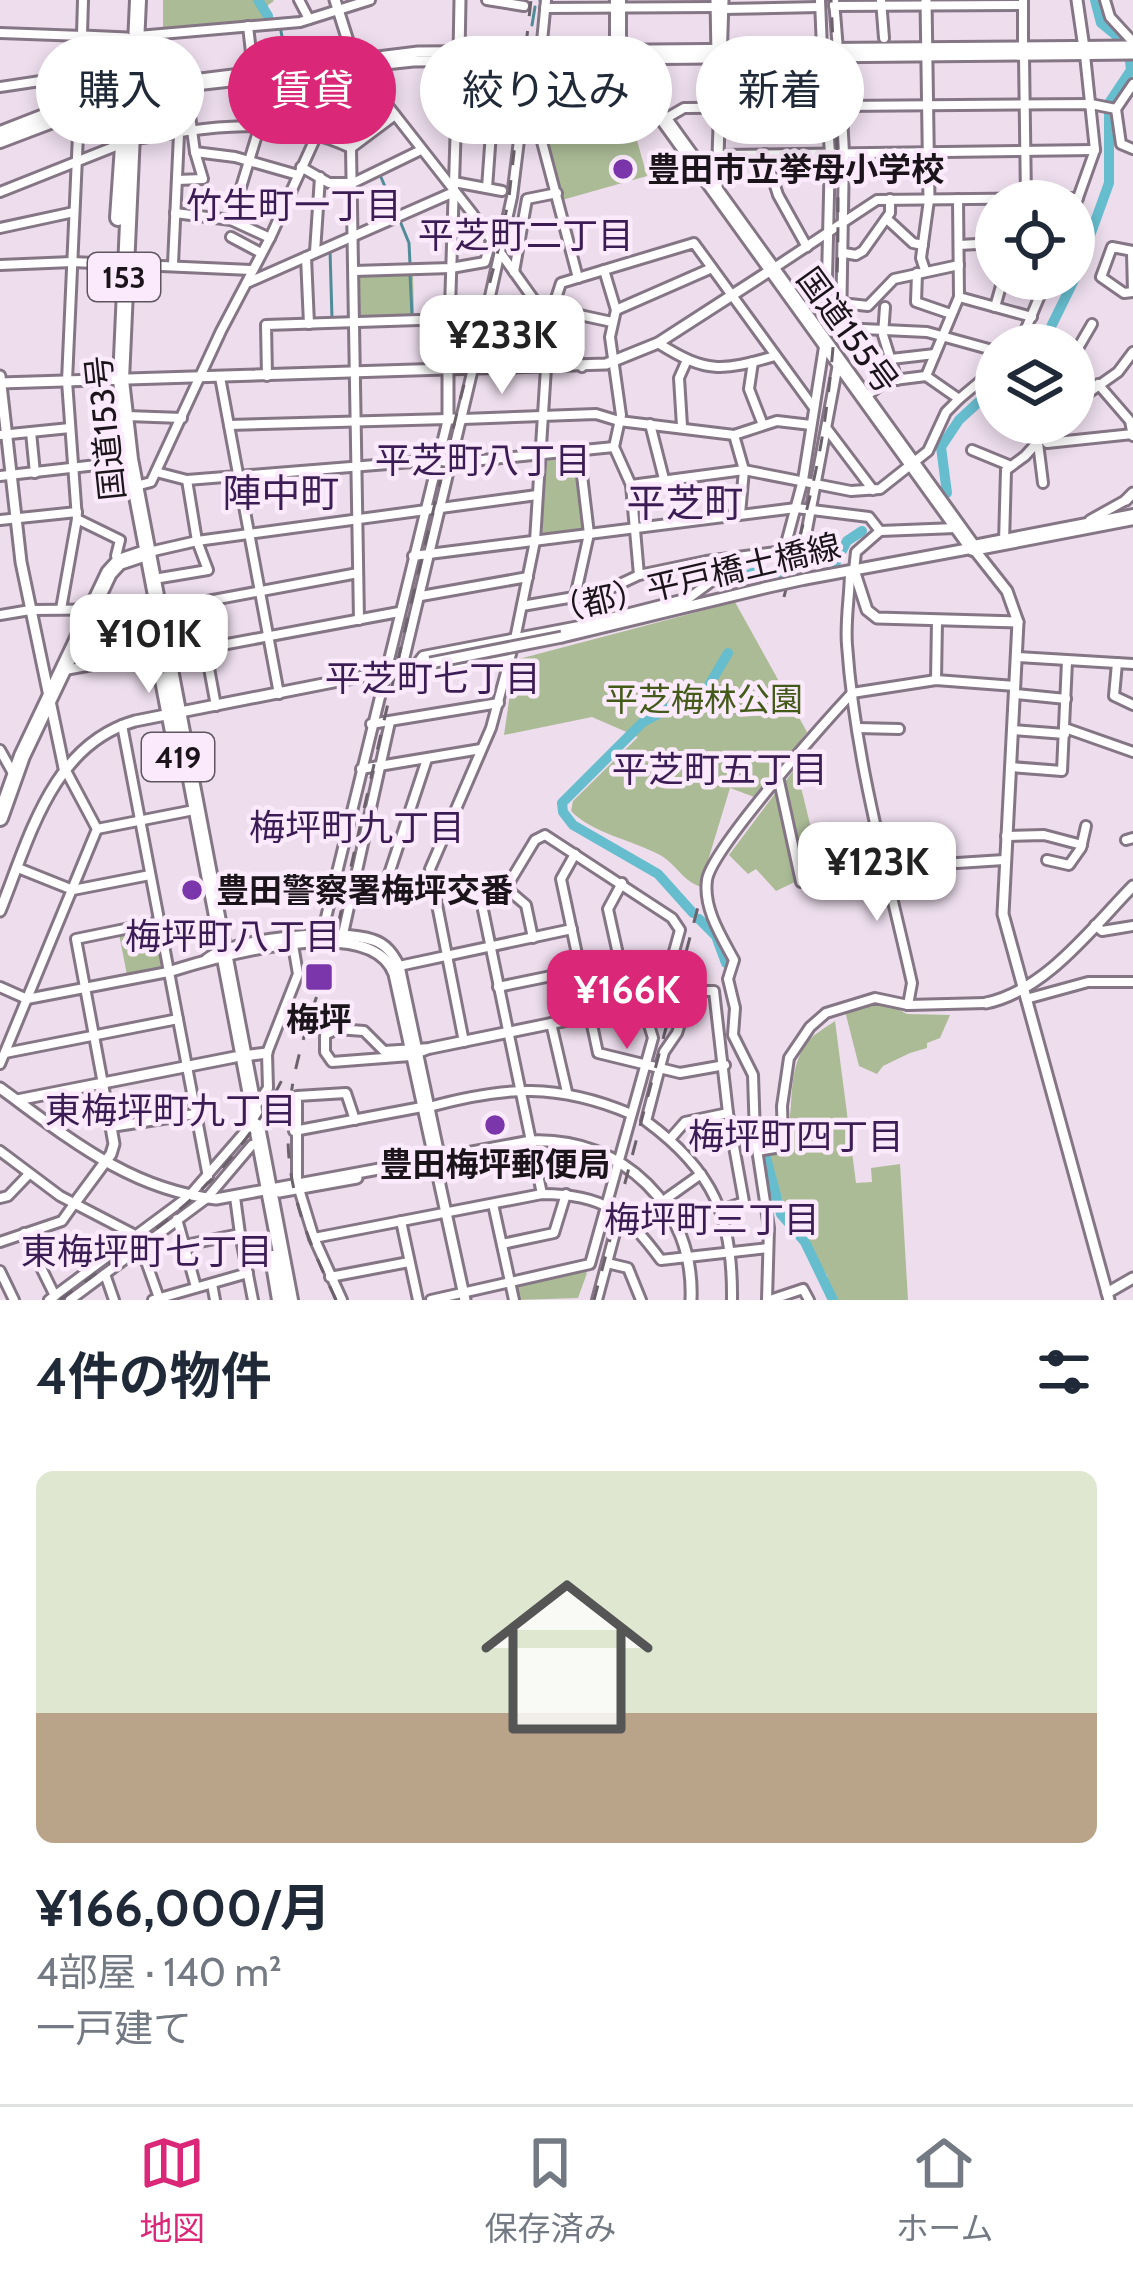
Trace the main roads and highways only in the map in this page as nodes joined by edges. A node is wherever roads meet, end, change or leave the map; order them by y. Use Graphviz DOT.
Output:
graph roads {
  1 [pos="134,0"];
  2 [pos="618,4"];
  3 [pos="132,36"];
  4 [pos="36,121"];
  5 [pos="36,126"];
  6 [pos="0,132"];
  7 [pos="0,142"];
  8 [pos="127,144"];
  9 [pos="117,380"];
  10 [pos="1126,519"];
  11 [pos="144,553"];
  12 [pos="155,610"];
  13 [pos="174,714"];
  14 [pos="0,818"];
  15 [pos="217,956"];
  16 [pos="239,1056"];
  17 [pos="266,1191"];
  18 [pos="280,1300"];
  19 [pos="290,1300"];
  1 -- 3 [label="highway, 国道153号 / 153"];
  2 -- 10 [label="highway, 国道155号"];
  4 -- 6 [label="main road"];
  5 -- 7 [label="main road"];
  8 -- 9 [label="highway, 国道153号 / 153"];
  9 -- 11 [label="highway, 国道153号 / 153"];
  9 -- 11 [label="highway, 国道153号 / 153"];
  11 -- 12 [label="highway, 419"];
  11 -- 12 [label="highway, 419"];
  11 -- 14 [label="highway"];
  12 -- 13 [label="highway, 419"];
  12 -- 13 [label="highway, 419"];
  13 -- 15 [label="highway, 419"];
  13 -- 15 [label="highway, 419"];
  15 -- 16 [label="highway, 419"];
  16 -- 17 [label="highway, 419"];
  16 -- 17 [label="highway, 419"];
  17 -- 18 [label="highway, 419"];
  17 -- 19 [label="highway, 419"];
}
